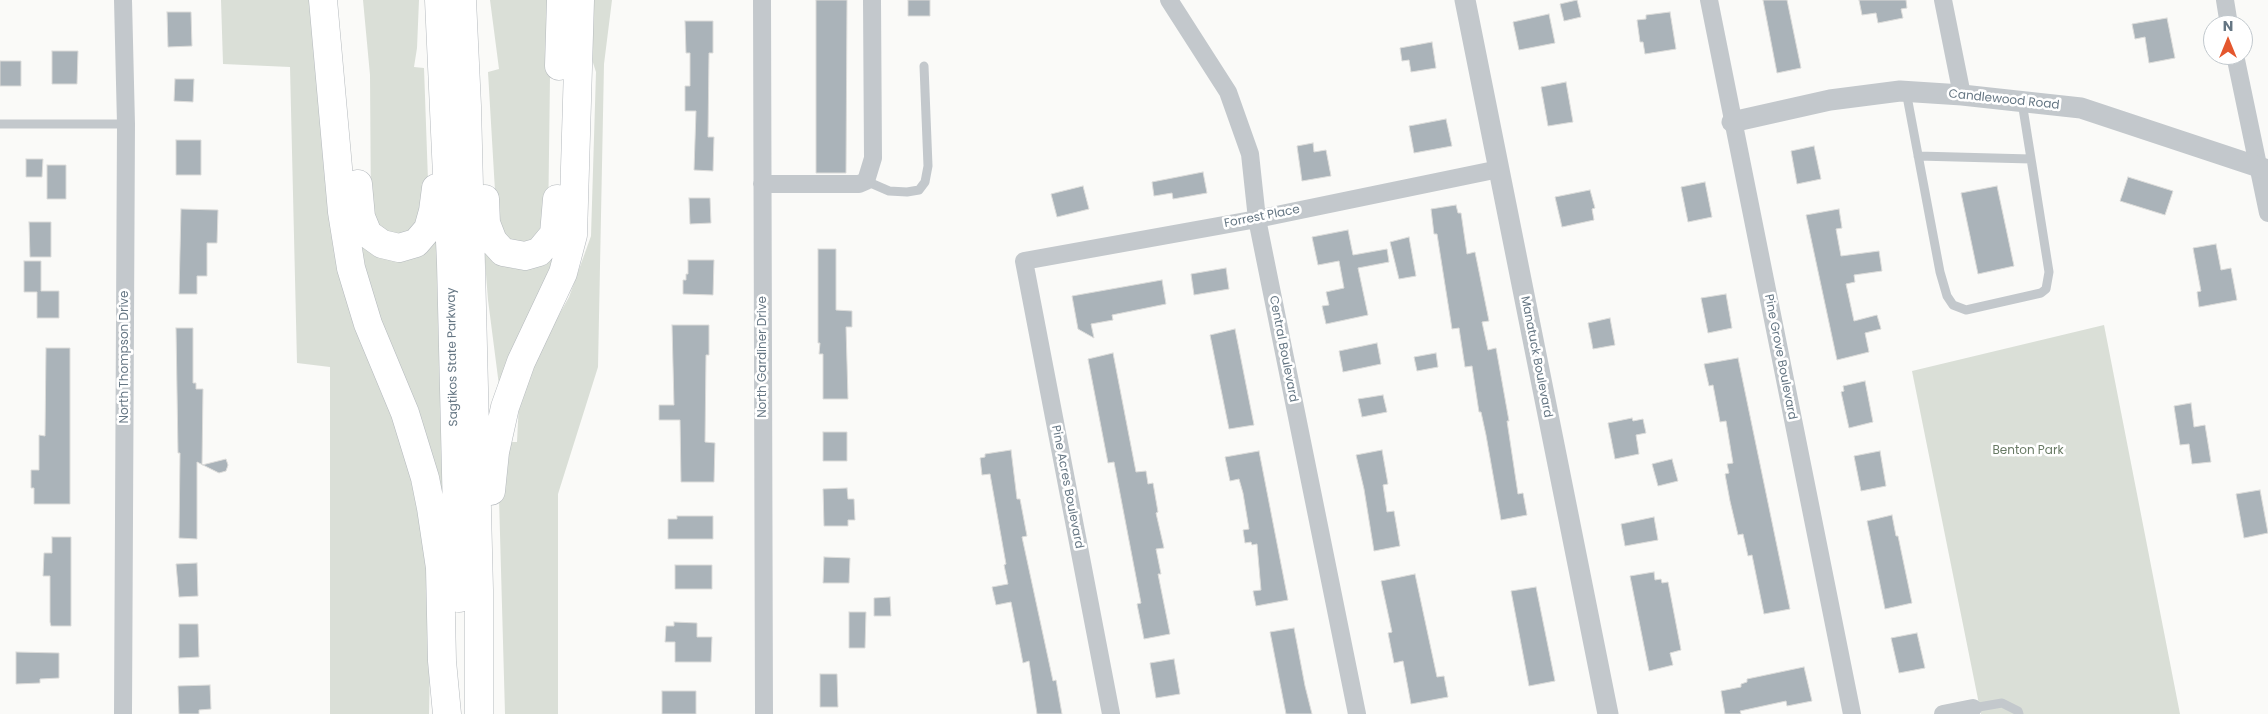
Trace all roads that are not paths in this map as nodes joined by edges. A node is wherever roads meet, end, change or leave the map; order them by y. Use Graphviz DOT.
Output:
graph roads {
  1 [pos="123,0"];
  2 [pos="323,0"];
  3 [pos="342,0"];
  4 [pos="439,0"];
  5 [pos="462,0"];
  6 [pos="561,0"];
  7 [pos="580,0"];
  8 [pos="762,0"];
  9 [pos="872,0"];
  10 [pos="1169,0"];
  11 [pos="1465,0"];
  12 [pos="1709,0"];
  13 [pos="1943,0"];
  14 [pos="2225,0"];
  15 [pos="2228,15"];
  16 [pos="2237,65"];
  17 [pos="924,66"];
  18 [pos="443,89"];
  19 [pos="1906,91"];
  20 [pos="1962,95"];
  21 [pos="2022,101"];
  22 [pos="467,106"];
  23 [pos="1732,122"];
  24 [pos="0,124"];
  25 [pos="126,124"];
  26 [pos="1918,156"];
  27 [pos="2031,159"];
  28 [pos="2263,168"];
  29 [pos="1499,169"];
  30 [pos="866,181"];
  31 [pos="762,184"];
  32 [pos="2268,213"];
  33 [pos="1257,219"];
  34 [pos="1024,261"];
  35 [pos="480,590"];
  36 [pos="1974,708"];
  37 [pos="123,714"];
  38 [pos="447,714"];
  39 [pos="456,714"];
  40 [pos="480,714"];
  41 [pos="764,714"];
  42 [pos="1111,714"];
  43 [pos="1357,714"];
  44 [pos="1608,714"];
  45 [pos="1852,714"];
  46 [pos="1943,714"];
  47 [pos="2019,714"];
  1 -- 25 [label="street, North Thompson Drive"];
  2 -- 38 [label="highway"];
  3 -- 18 [label="highway"];
  4 -- 18 [label="highway, Sagtikos State Parkway"];
  5 -- 22 [label="highway, Sagtikos State Parkway"];
  6 -- 22 [label="highway"];
  7 -- 35 [label="highway"];
  8 -- 31 [label="street, North Gardiner Drive"];
  9 -- 30 [label="street"];
  10 -- 33 [label="street, Central Boulevard"];
  11 -- 29 [label="street, Manatuck Boulevard"];
  12 -- 23 [label="street, Pine Grove Boulevard"];
  13 -- 20 [label="street"];
  14 -- 15 [label="street"];
  16 -- 28 [label="street"];
  17 -- 30 [label="lane"];
  18 -- 39 [label="highway, Sagtikos State Parkway"];
  19 -- 20 [label="street, Candlewood Road"];
  19 -- 23 [label="street, Candlewood Road"];
  19 -- 26 [label="lane"];
  20 -- 21 [label="street, Candlewood Road"];
  21 -- 27 [label="lane"];
  21 -- 28 [label="street, Candlewood Road"];
  22 -- 35 [label="highway, Sagtikos State Parkway"];
  23 -- 45 [label="street, Pine Grove Boulevard"];
  24 -- 25 [label="lane"];
  25 -- 37 [label="street, North Thompson Drive"];
  26 -- 27 [label="lane"];
  26 -- 27 [label="lane"];
  28 -- 32 [label="street"];
  29 -- 33 [label="street, Forrest Place"];
  29 -- 44 [label="street, Manatuck Boulevard"];
  30 -- 31 [label="street"];
  31 -- 41 [label="street, North Gardiner Drive"];
  33 -- 34 [label="street, Forrest Place"];
  33 -- 43 [label="street, Central Boulevard"];
  34 -- 42 [label="street, Pine Acres Boulevard"];
  35 -- 40 [label="highway, Sagtikos State Parkway"];
  36 -- 46 [label="street"];
  36 -- 47 [label="lane"];
}
